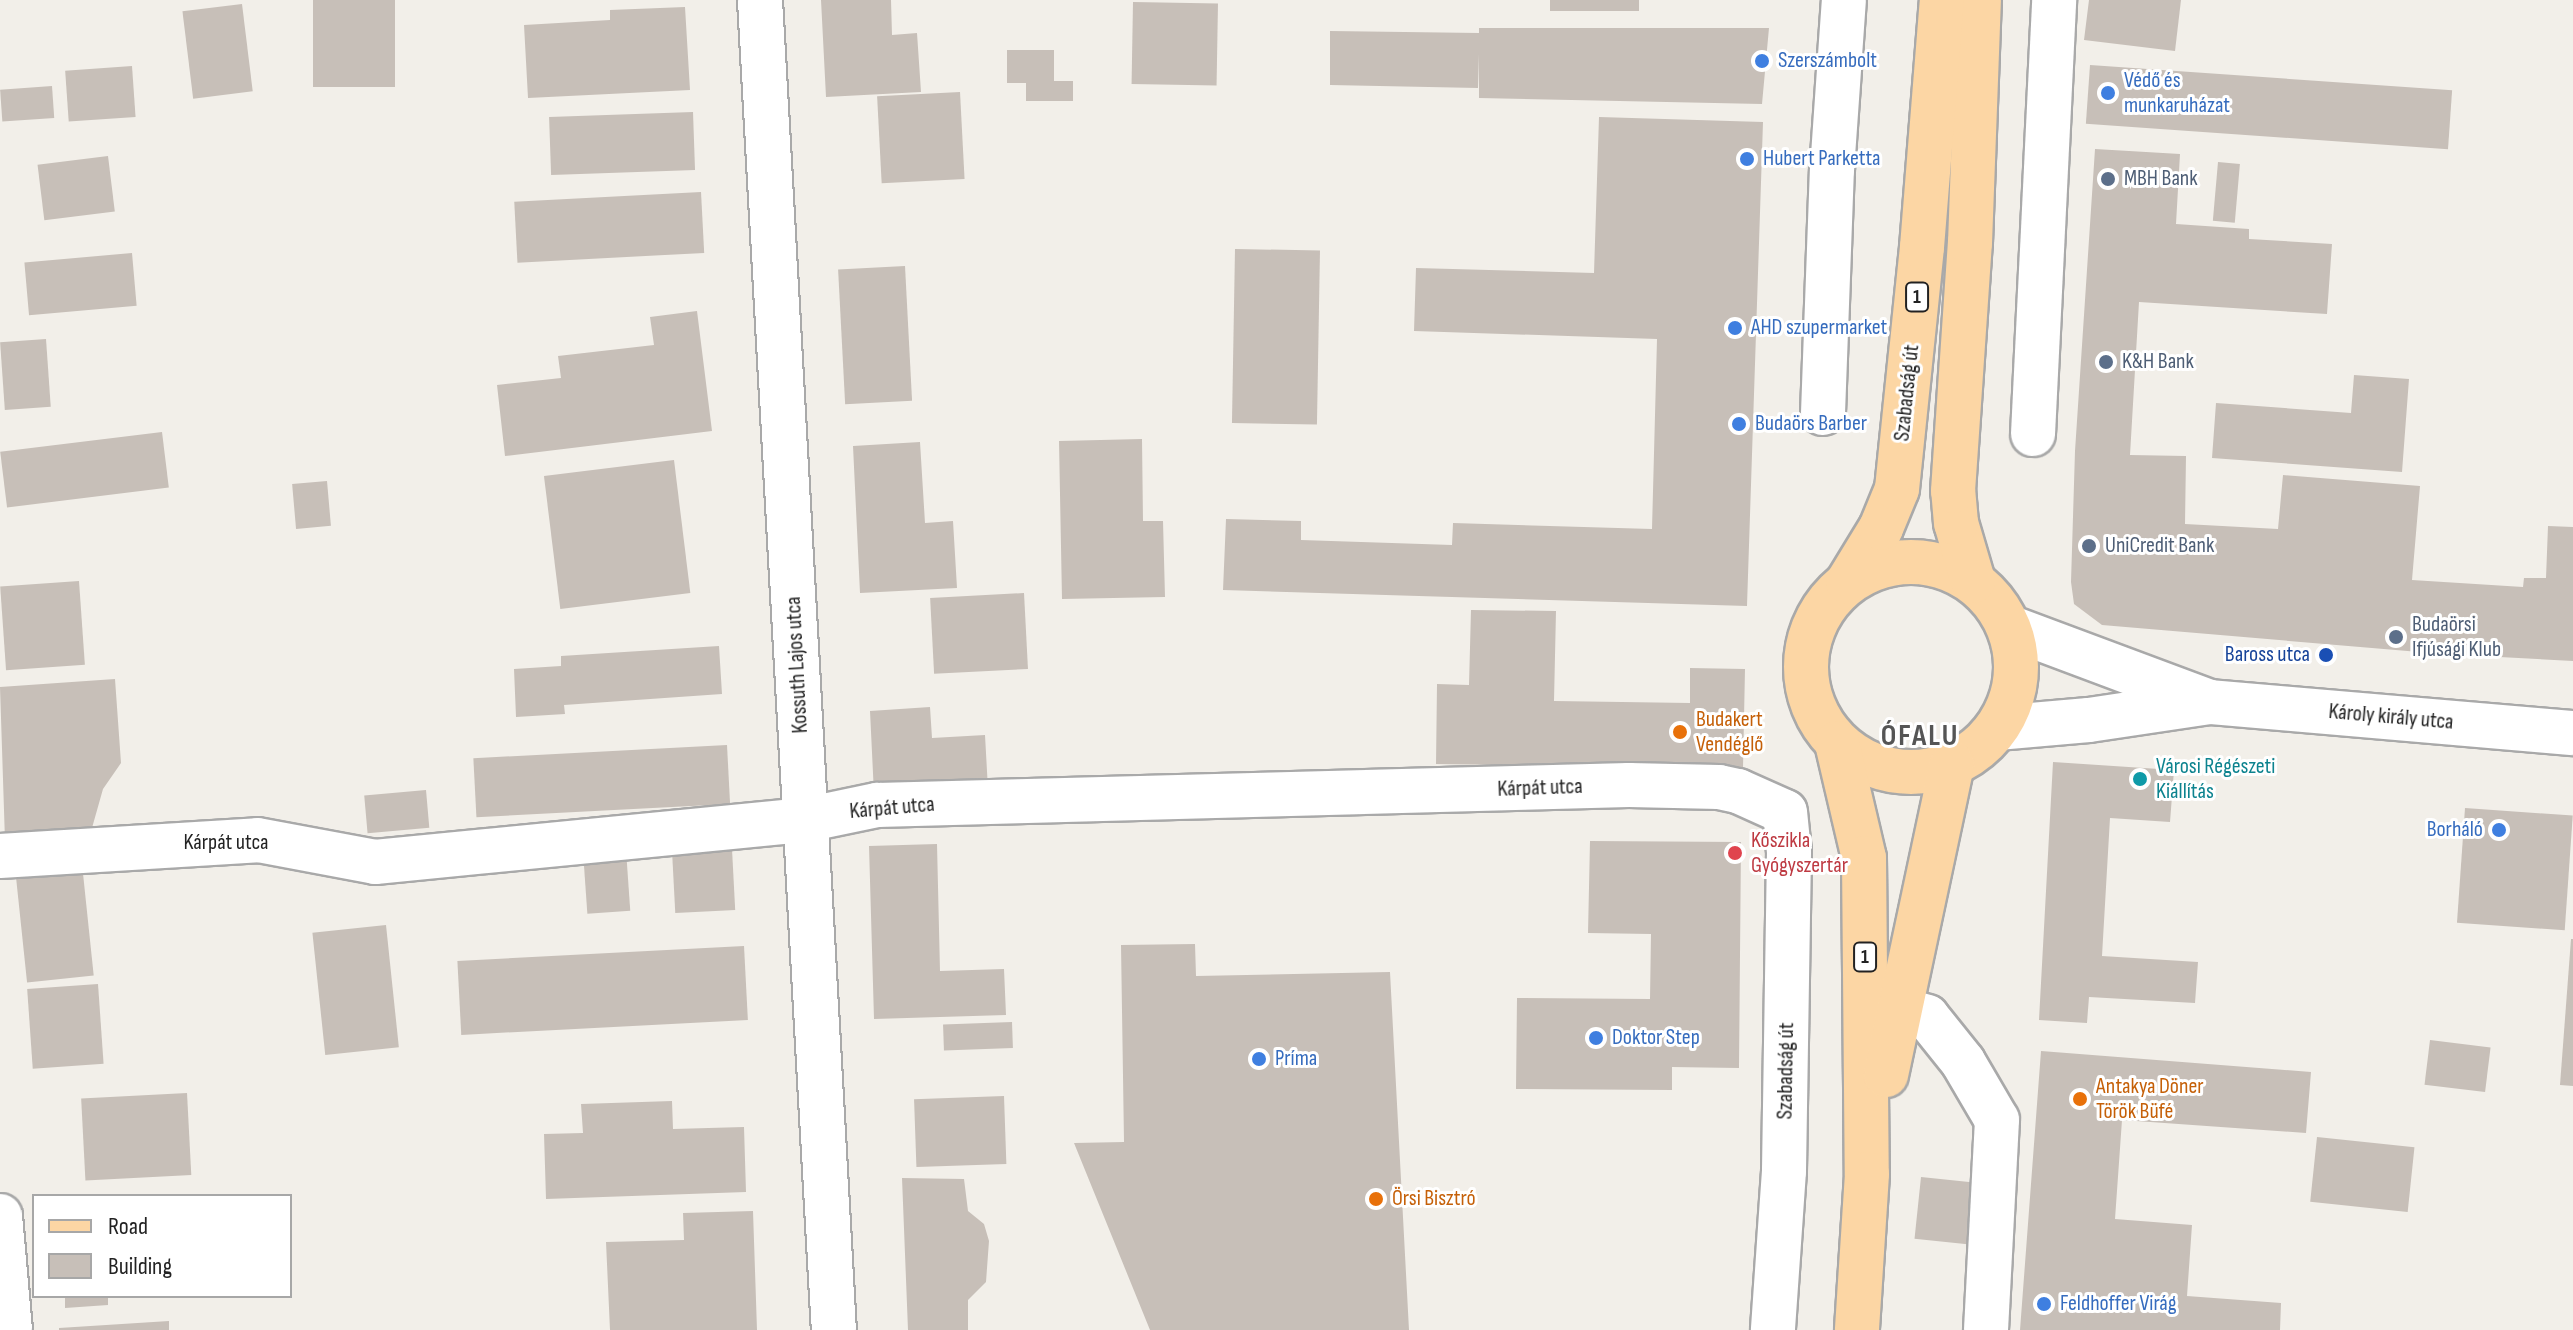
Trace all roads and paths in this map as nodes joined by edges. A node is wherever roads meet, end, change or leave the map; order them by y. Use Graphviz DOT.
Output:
graph roads {
  1 [pos="760,0"];
  2 [pos="1844,0"];
  3 [pos="1942,0"];
  4 [pos="1979,0"];
  5 [pos="2054,0"];
  6 [pos="1823,413"];
  7 [pos="2033,434"];
  8 [pos="1973,581"];
  9 [pos="1848,582"];
  10 [pos="2009,627"];
  11 [pos="2210,702"];
  12 [pos="1997,728"];
  13 [pos="2573,733"];
  14 [pos="1837,743"];
  15 [pos="1952,764"];
  16 [pos="1785,812"];
  17 [pos="805,820"];
  18 [pos="0,856"];
  19 [pos="1898,1009"];
  20 [pos="1867,1174"];
  21 [pos="0,1216"];
  22 [pos="10,1330"];
  23 [pos="834,1330"];
  24 [pos="1773,1330"];
  25 [pos="1857,1330"];
  26 [pos="1986,1330"];
  1 -- 17 [label="street, Kossuth Lajos utca"];
  2 -- 6 [label="street"];
  3 -- 9 [label="main road, Szabadság út / 1"];
  4 -- 8 [label="main road, 1"];
  5 -- 7 [label="street"];
  8 -- 9 [label="main road, 1"];
  8 -- 10 [label="main road, 1"];
  9 -- 14 [label="main road, 1"];
  10 -- 11 [label="street, Károly király utca"];
  10 -- 12 [label="main road, 1"];
  11 -- 12 [label="street, Károly király utca"];
  11 -- 13 [label="street, Károly király utca"];
  12 -- 15 [label="main road, 1"];
  14 -- 15 [label="main road, 1"];
  14 -- 20 [label="main road, 1"];
  15 -- 19 [label="main road, 1"];
  16 -- 17 [label="street, Kárpát utca"];
  16 -- 24 [label="street, Szabadság út"];
  17 -- 18 [label="street, Kárpát utca"];
  17 -- 23 [label="street, Kossuth Lajos utca"];
  19 -- 20 [label="main road, 1"];
  19 -- 26 [label="street"];
  20 -- 25 [label="main road, 1"];
  21 -- 22 [label="street"];
}
